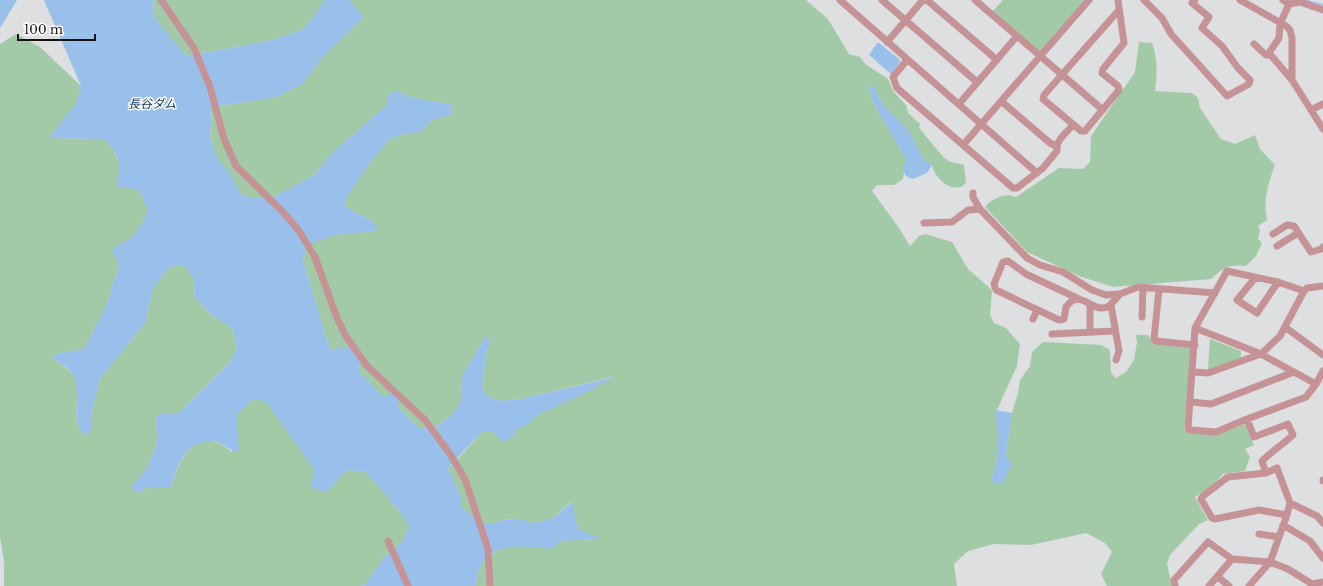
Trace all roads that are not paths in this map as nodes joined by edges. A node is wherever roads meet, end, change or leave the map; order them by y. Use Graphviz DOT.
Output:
graph roads {
  1 [pos="161,0"];
  2 [pos="840,0"];
  3 [pos="882,0"];
  4 [pos="923,0"];
  5 [pos="927,0"];
  6 [pos="975,0"];
  7 [pos="1088,0"];
  8 [pos="1118,0"];
  9 [pos="1144,0"];
  10 [pos="1194,0"];
  11 [pos="1240,0"];
  12 [pos="1299,1"];
  13 [pos="1286,2"];
  14 [pos="1119,10"];
  15 [pos="1323,10"];
  16 [pos="905,20"];
  17 [pos="1280,24"];
  18 [pos="1017,36"];
  19 [pos="886,42"];
  20 [pos="1254,44"];
  21 [pos="1270,55"];
  22 [pos="1041,57"];
  23 [pos="907,60"];
  24 [pos="997,60"];
  25 [pos="1062,75"];
  26 [pos="1292,80"];
  27 [pos="977,82"];
  28 [pos="1001,101"];
  29 [pos="959,104"];
  30 [pos="1323,104"];
  31 [pos="1103,110"];
  32 [pos="1311,110"];
  33 [pos="981,124"];
  34 [pos="1073,125"];
  35 [pos="1323,130"];
  36 [pos="963,145"];
  37 [pos="1056,146"];
  38 [pos="1037,173"];
  39 [pos="973,193"];
  40 [pos="980,208"];
  41 [pos="924,223"];
  42 [pos="1298,233"];
  43 [pos="1273,234"];
  44 [pos="1278,246"];
  45 [pos="1323,247"];
  46 [pos="1255,278"];
  47 [pos="1278,282"];
  48 [pos="1323,286"];
  49 [pos="1143,288"];
  50 [pos="1159,289"];
  51 [pos="1304,291"];
  52 [pos="1215,293"];
  53 [pos="1120,294"];
  54 [pos="1079,299"];
  55 [pos="1090,305"];
  56 [pos="1110,305"];
  57 [pos="1037,310"];
  58 [pos="1142,317"];
  59 [pos="1033,319"];
  60 [pos="1285,327"];
  61 [pos="1196,328"];
  62 [pos="1114,331"];
  63 [pos="1090,332"];
  64 [pos="1052,334"];
  65 [pos="1195,344"];
  66 [pos="1261,354"];
  67 [pos="1323,355"];
  68 [pos="1116,360"];
  69 [pos="1323,371"];
  70 [pos="1194,372"];
  71 [pos="1294,372"];
  72 [pos="1316,384"];
  73 [pos="1191,402"];
  74 [pos="1247,419"];
  75 [pos="1266,473"];
  76 [pos="1290,504"];
  77 [pos="1287,515"];
  78 [pos="1323,523"];
  79 [pos="1283,525"];
  80 [pos="1259,534"];
  81 [pos="1279,537"];
  82 [pos="389,543"];
  83 [pos="1323,558"];
  84 [pos="1232,559"];
  85 [pos="1270,562"];
  86 [pos="1218,577"];
  87 [pos="1323,582"];
  88 [pos="1312,585"];
  89 [pos="408,586"];
  90 [pos="490,586"];
  91 [pos="1175,586"];
  92 [pos="1209,586"];
  93 [pos="1229,586"];
  94 [pos="1250,586"];
  1 -- 90 [label="street"];
  2 -- 19 [label="street"];
  3 -- 16 [label="street"];
  4 -- 16 [label="street"];
  5 -- 24 [label="street"];
  6 -- 18 [label="street"];
  7 -- 22 [label="street"];
  8 -- 14 [label="street"];
  9 -- 10 [label="street"];
  11 -- 17 [label="street"];
  12 -- 13 [label="street"];
  12 -- 15 [label="street"];
  13 -- 17 [label="street"];
  14 -- 25 [label="street"];
  14 -- 31 [label="street"];
  16 -- 19 [label="street"];
  16 -- 27 [label="street"];
  17 -- 21 [label="street"];
  17 -- 26 [label="street"];
  18 -- 22 [label="street"];
  18 -- 24 [label="street"];
  19 -- 23 [label="street"];
  20 -- 21 [label="street"];
  21 -- 26 [label="street"];
  22 -- 25 [label="street"];
  22 -- 28 [label="street"];
  23 -- 29 [label="street"];
  23 -- 36 [label="street"];
  24 -- 27 [label="street"];
  25 -- 31 [label="street"];
  25 -- 34 [label="street"];
  26 -- 32 [label="street"];
  27 -- 29 [label="street"];
  28 -- 33 [label="street"];
  28 -- 37 [label="street"];
  29 -- 33 [label="street"];
  30 -- 32 [label="street"];
  31 -- 34 [label="street"];
  32 -- 35 [label="street"];
  33 -- 36 [label="street"];
  33 -- 38 [label="street"];
  34 -- 37 [label="street"];
  36 -- 38 [label="street"];
  37 -- 38 [label="street"];
  39 -- 40 [label="street"];
  40 -- 41 [label="street"];
  40 -- 53 [label="street"];
  42 -- 43 [label="street"];
  42 -- 44 [label="street"];
  42 -- 45 [label="street"];
  46 -- 47 [label="street"];
  46 -- 47 [label="street"];
  46 -- 52 [label="street"];
  47 -- 51 [label="street"];
  48 -- 51 [label="street"];
  49 -- 50 [label="street"];
  49 -- 53 [label="street"];
  49 -- 58 [label="street"];
  50 -- 52 [label="street"];
  50 -- 65 [label="street"];
  51 -- 60 [label="street"];
  52 -- 61 [label="street"];
  53 -- 56 [label="street"];
  54 -- 55 [label="street"];
  54 -- 57 [label="street"];
  54 -- 57 [label="street"];
  55 -- 56 [label="street"];
  55 -- 63 [label="street"];
  56 -- 62 [label="street"];
  57 -- 59 [label="street"];
  60 -- 66 [label="street"];
  60 -- 67 [label="street"];
  61 -- 65 [label="street"];
  61 -- 66 [label="street"];
  62 -- 63 [label="street"];
  62 -- 68 [label="street"];
  63 -- 64 [label="street"];
  65 -- 70 [label="street"];
  66 -- 70 [label="street"];
  66 -- 71 [label="street"];
  69 -- 72 [label="street"];
  70 -- 73 [label="street"];
  71 -- 72 [label="street"];
  71 -- 73 [label="street"];
  72 -- 74 [label="street"];
  73 -- 74 [label="street"];
  74 -- 75 [label="street"];
  75 -- 76 [label="street"];
  75 -- 77 [label="street"];
  76 -- 77 [label="street"];
  76 -- 78 [label="street"];
  77 -- 79 [label="street"];
  79 -- 81 [label="street"];
  79 -- 83 [label="street"];
  80 -- 81 [label="street"];
  81 -- 85 [label="street"];
  82 -- 89 [label="street"];
  84 -- 85 [label="street"];
  84 -- 86 [label="street"];
  84 -- 91 [label="street"];
  85 -- 88 [label="street"];
  85 -- 94 [label="street"];
  86 -- 92 [label="street"];
  86 -- 93 [label="street"];
  87 -- 88 [label="street"];
}
